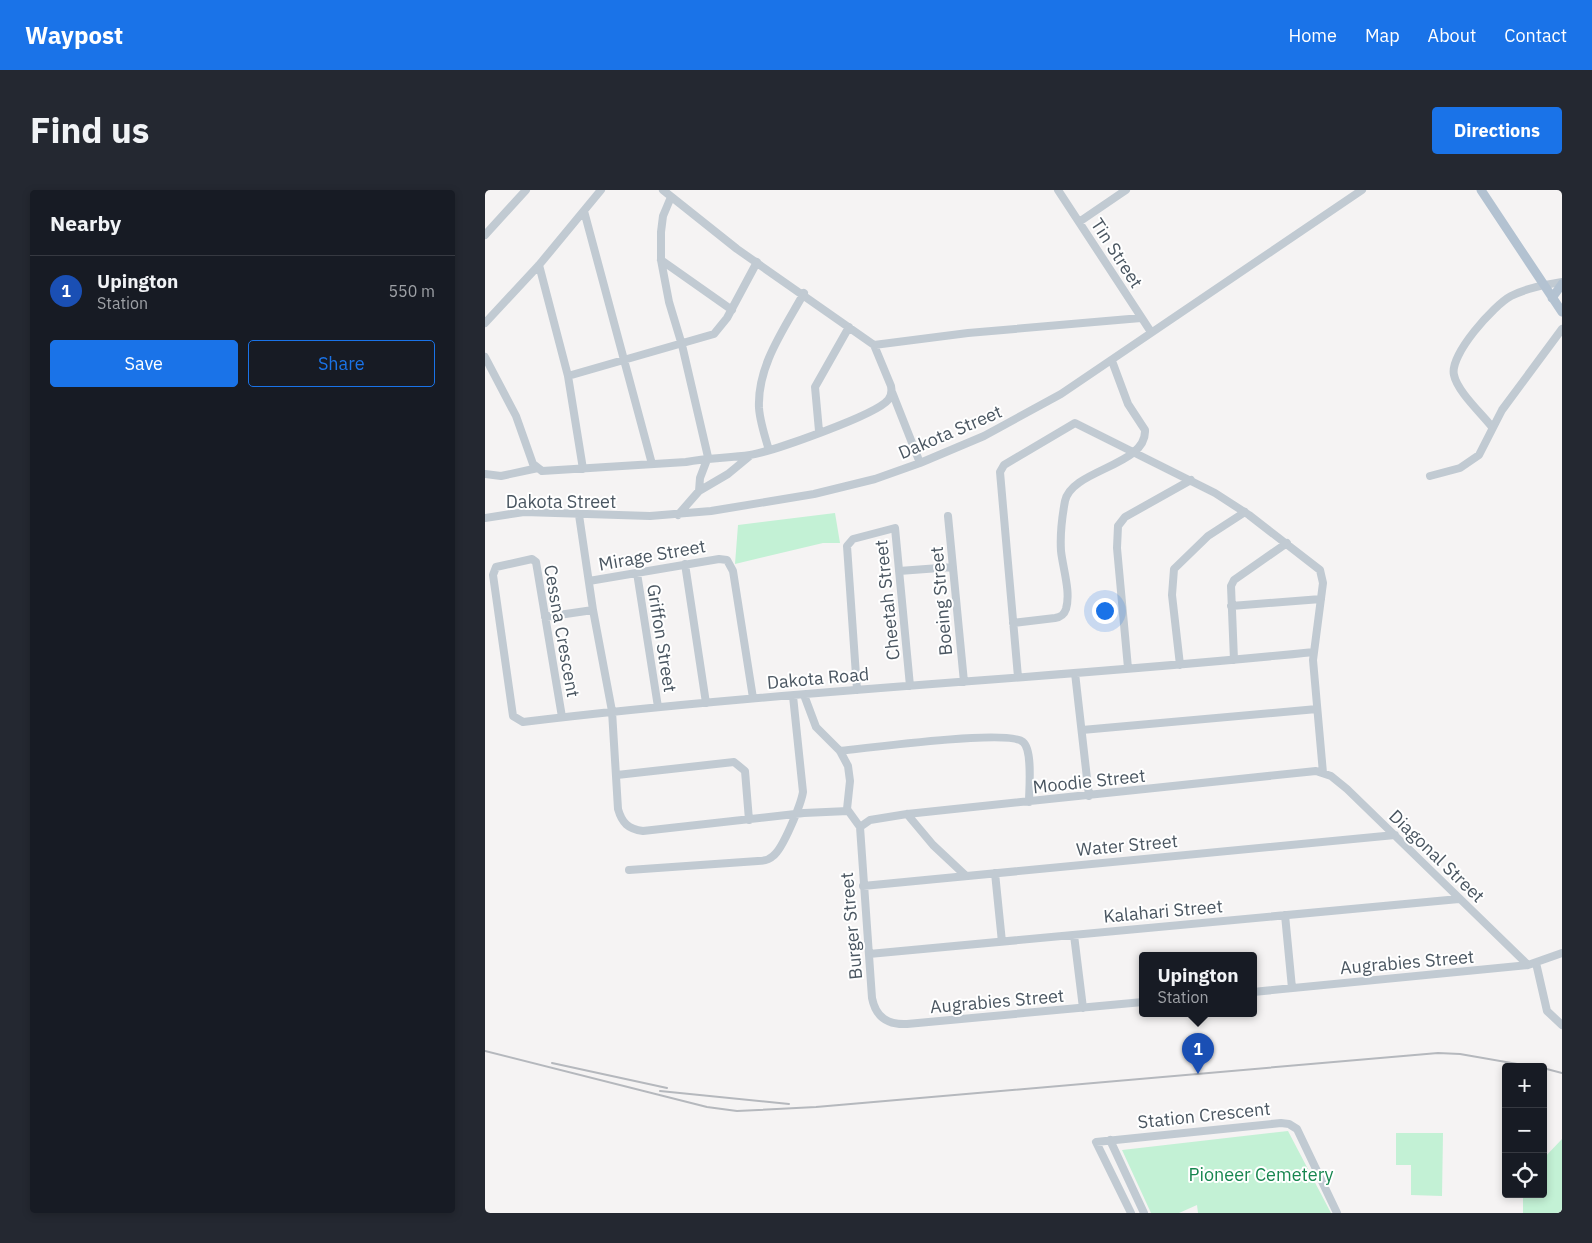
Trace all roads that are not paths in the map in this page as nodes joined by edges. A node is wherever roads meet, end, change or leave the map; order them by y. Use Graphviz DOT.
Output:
graph roads {
  1 [pos="526,190"];
  2 [pos="601,190"];
  3 [pos="663,190"];
  4 [pos="1058,190"];
  5 [pos="1126,190"];
  6 [pos="1363,190"];
  7 [pos="1481,190"];
  8 [pos="671,197"];
  9 [pos="584,211"];
  10 [pos="1079,222"];
  11 [pos="485,235"];
  12 [pos="661,260"];
  13 [pos="757,262"];
  14 [pos="539,265"];
  15 [pos="1562,283"];
  16 [pos="1543,285"];
  17 [pos="804,294"];
  18 [pos="1552,298"];
  19 [pos="732,310"];
  20 [pos="1562,312"];
  21 [pos="1141,318"];
  22 [pos="485,323"];
  23 [pos="849,327"];
  24 [pos="1562,329"];
  25 [pos="1151,332"];
  26 [pos="682,345"];
  27 [pos="874,345"];
  28 [pos="485,357"];
  29 [pos="624,361"];
  30 [pos="1111,361"];
  31 [pos="568,376"];
  32 [pos="892,392"];
  33 [pos="1492,427"];
  34 [pos="819,432"];
  35 [pos="769,450"];
  36 [pos="1134,452"];
  37 [pos="751,455"];
  38 [pos="708,457"];
  39 [pos="920,463"];
  40 [pos="651,464"];
  41 [pos="538,468"];
  42 [pos="583,469"];
  43 [pos="485,474"];
  44 [pos="1430,476"];
  45 [pos="1191,480"];
  46 [pos="699,491"];
  47 [pos="1245,512"];
  48 [pos="579,515"];
  49 [pos="678,515"];
  50 [pos="949,516"];
  51 [pos="485,518"];
  52 [pos="1287,543"];
  53 [pos="685,564"];
  54 [pos="953,567"];
  55 [pos="899,571"];
  56 [pos="637,573"];
  57 [pos="589,581"];
  58 [pos="1321,599"];
  59 [pos="1231,606"];
  60 [pos="593,610"];
  61 [pos="545,617"];
  62 [pos="1013,622"];
  63 [pos="1313,652"];
  64 [pos="1234,660"];
  65 [pos="1180,666"];
  66 [pos="1128,668"];
  67 [pos="1075,673"];
  68 [pos="1017,677"];
  69 [pos="964,682"];
  70 [pos="910,686"];
  71 [pos="857,690"];
  72 [pos="804,695"];
  73 [pos="793,696"];
  74 [pos="753,698"];
  75 [pos="706,703"];
  76 [pos="658,707"];
  77 [pos="1317,709"];
  78 [pos="612,712"];
  79 [pos="513,716"];
  80 [pos="562,717"];
  81 [pos="1082,730"];
  82 [pos="840,751"];
  83 [pos="1323,773"];
  84 [pos="617,775"];
  85 [pos="1089,796"];
  86 [pos="1029,802"];
  87 [pos="847,811"];
  88 [pos="794,814"];
  89 [pos="907,814"];
  90 [pos="749,820"];
  91 [pos="860,827"];
  92 [pos="1395,835"];
  93 [pos="629,870"];
  94 [pos="995,873"];
  95 [pos="965,876"];
  96 [pos="863,886"];
  97 [pos="1459,899"];
  98 [pos="1285,915"];
  99 [pos="1074,935"];
  100 [pos="1002,942"];
  101 [pos="1562,953"];
  102 [pos="869,954"];
  103 [pos="1532,964"];
  104 [pos="1292,988"];
  105 [pos="1257,992"];
  106 [pos="1139,1002"];
  107 [pos="1083,1008"];
  108 [pos="884,1020"];
  109 [pos="1562,1025"];
  110 [pos="1109,1140"];
  111 [pos="1131,1213"];
  112 [pos="1144,1213"];
  113 [pos="1337,1213"];
  1 -- 11 [label="street"];
  2 -- 9 [label="street"];
  3 -- 8 [label="street"];
  4 -- 10 [label="street, Tin Street"];
  5 -- 10 [label="street"];
  6 -- 25 [label="street, Dakota Street"];
  7 -- 16 [label="main road"];
  8 -- 12 [label="street"];
  8 -- 13 [label="street"];
  9 -- 14 [label="street"];
  9 -- 29 [label="street"];
  10 -- 21 [label="street, Tin Street"];
  12 -- 19 [label="street"];
  12 -- 26 [label="street"];
  13 -- 17 [label="street"];
  13 -- 19 [label="street"];
  14 -- 22 [label="street"];
  14 -- 31 [label="street"];
  15 -- 16 [label="street"];
  15 -- 18 [label="main road"];
  16 -- 18 [label="main road"];
  16 -- 33 [label="street"];
  17 -- 23 [label="street"];
  17 -- 35 [label="street"];
  18 -- 20 [label="main road"];
  19 -- 26 [label="street"];
  21 -- 25 [label="street, Tin Street"];
  21 -- 27 [label="street"];
  23 -- 27 [label="street"];
  23 -- 34 [label="street"];
  24 -- 33 [label="street"];
  25 -- 30 [label="street, Dakota Street"];
  26 -- 29 [label="street"];
  26 -- 38 [label="street"];
  27 -- 32 [label="street"];
  28 -- 41 [label="street"];
  29 -- 31 [label="street"];
  29 -- 40 [label="street"];
  30 -- 36 [label="street"];
  30 -- 39 [label="street, Dakota Street"];
  31 -- 42 [label="street"];
  32 -- 34 [label="street"];
  32 -- 39 [label="street"];
  33 -- 44 [label="street"];
  34 -- 35 [label="street"];
  35 -- 37 [label="street"];
  36 -- 45 [label="street"];
  36 -- 62 [label="street"];
  36 -- 62 [label="street"];
  37 -- 38 [label="street"];
  37 -- 46 [label="street"];
  38 -- 40 [label="street"];
  38 -- 46 [label="street"];
  39 -- 49 [label="street, Dakota Street"];
  40 -- 42 [label="street"];
  41 -- 42 [label="street"];
  41 -- 43 [label="street"];
  45 -- 47 [label="street"];
  45 -- 66 [label="street"];
  46 -- 49 [label="street"];
  47 -- 52 [label="street"];
  47 -- 65 [label="street"];
  48 -- 49 [label="street, Dakota Street"];
  48 -- 51 [label="street, Dakota Street"];
  48 -- 57 [label="street"];
  50 -- 54 [label="street, Boeing Street"];
  52 -- 58 [label="street"];
  52 -- 59 [label="street"];
  53 -- 56 [label="street, Mirage Street"];
  53 -- 74 [label="street, Mirage Street"];
  53 -- 75 [label="street"];
  54 -- 55 [label="street"];
  54 -- 69 [label="street, Boeing Street"];
  55 -- 70 [label="street, Cheetah Street"];
  55 -- 71 [label="street, Cheetah Street"];
  56 -- 57 [label="street, Mirage Street"];
  56 -- 76 [label="street, Griffon Street"];
  57 -- 60 [label="street"];
  58 -- 59 [label="street"];
  58 -- 63 [label="street"];
  59 -- 64 [label="street"];
  60 -- 61 [label="street"];
  60 -- 78 [label="street"];
  61 -- 79 [label="street, Cessna Crescent"];
  61 -- 80 [label="street, Cessna Crescent"];
  62 -- 68 [label="street"];
  63 -- 64 [label="street, Dakota Road"];
  63 -- 77 [label="street"];
  64 -- 65 [label="street, Dakota Road"];
  65 -- 66 [label="street, Dakota Road"];
  66 -- 67 [label="street, Dakota Road"];
  67 -- 68 [label="street, Dakota Road"];
  67 -- 81 [label="street"];
  68 -- 69 [label="street, Dakota Road"];
  69 -- 70 [label="street, Dakota Road"];
  70 -- 71 [label="street, Dakota Road"];
  71 -- 72 [label="street, Dakota Road"];
  72 -- 73 [label="street, Dakota Road"];
  72 -- 82 [label="street"];
  73 -- 74 [label="street, Dakota Road"];
  73 -- 88 [label="street"];
  74 -- 75 [label="street, Dakota Road"];
  75 -- 76 [label="street, Dakota Road"];
  76 -- 78 [label="street, Dakota Road"];
  77 -- 81 [label="street"];
  77 -- 83 [label="street"];
  78 -- 80 [label="street, Dakota Road"];
  78 -- 84 [label="street"];
  79 -- 80 [label="street, Dakota Road"];
  81 -- 85 [label="street"];
  82 -- 86 [label="street"];
  82 -- 87 [label="street"];
  83 -- 85 [label="street, Moodie Street"];
  83 -- 92 [label="street, Diagonal Street"];
  84 -- 90 [label="street"];
  84 -- 90 [label="street"];
  85 -- 86 [label="street, Moodie Street"];
  86 -- 89 [label="street, Moodie Street"];
  87 -- 88 [label="street"];
  87 -- 91 [label="street"];
  88 -- 90 [label="street"];
  88 -- 93 [label="street"];
  89 -- 91 [label="street, Moodie Street"];
  89 -- 95 [label="street"];
  91 -- 96 [label="street, Burger Street"];
  92 -- 94 [label="street, Water Street"];
  92 -- 97 [label="street, Diagonal Street"];
  94 -- 95 [label="street, Water Street"];
  94 -- 100 [label="street"];
  95 -- 96 [label="street, Water Street"];
  96 -- 102 [label="street, Burger Street"];
  97 -- 98 [label="street, Kalahari Street"];
  97 -- 103 [label="street, Diagonal Street"];
  98 -- 99 [label="street, Kalahari Street"];
  98 -- 104 [label="street"];
  99 -- 100 [label="street, Kalahari Street"];
  99 -- 107 [label="street"];
  100 -- 102 [label="street, Kalahari Street"];
  101 -- 103 [label="street, Augrabies Street"];
  102 -- 108 [label="street, Burger Street"];
  103 -- 104 [label="street, Augrabies Street"];
  103 -- 109 [label="street"];
  104 -- 105 [label="street, Augrabies Street"];
  106 -- 107 [label="street, Augrabies Street"];
  107 -- 108 [label="street, Augrabies Street"];
  110 -- 111 [label="street, Station Crescent"];
  110 -- 112 [label="street"];
  110 -- 113 [label="street, Station Crescent"];
}
